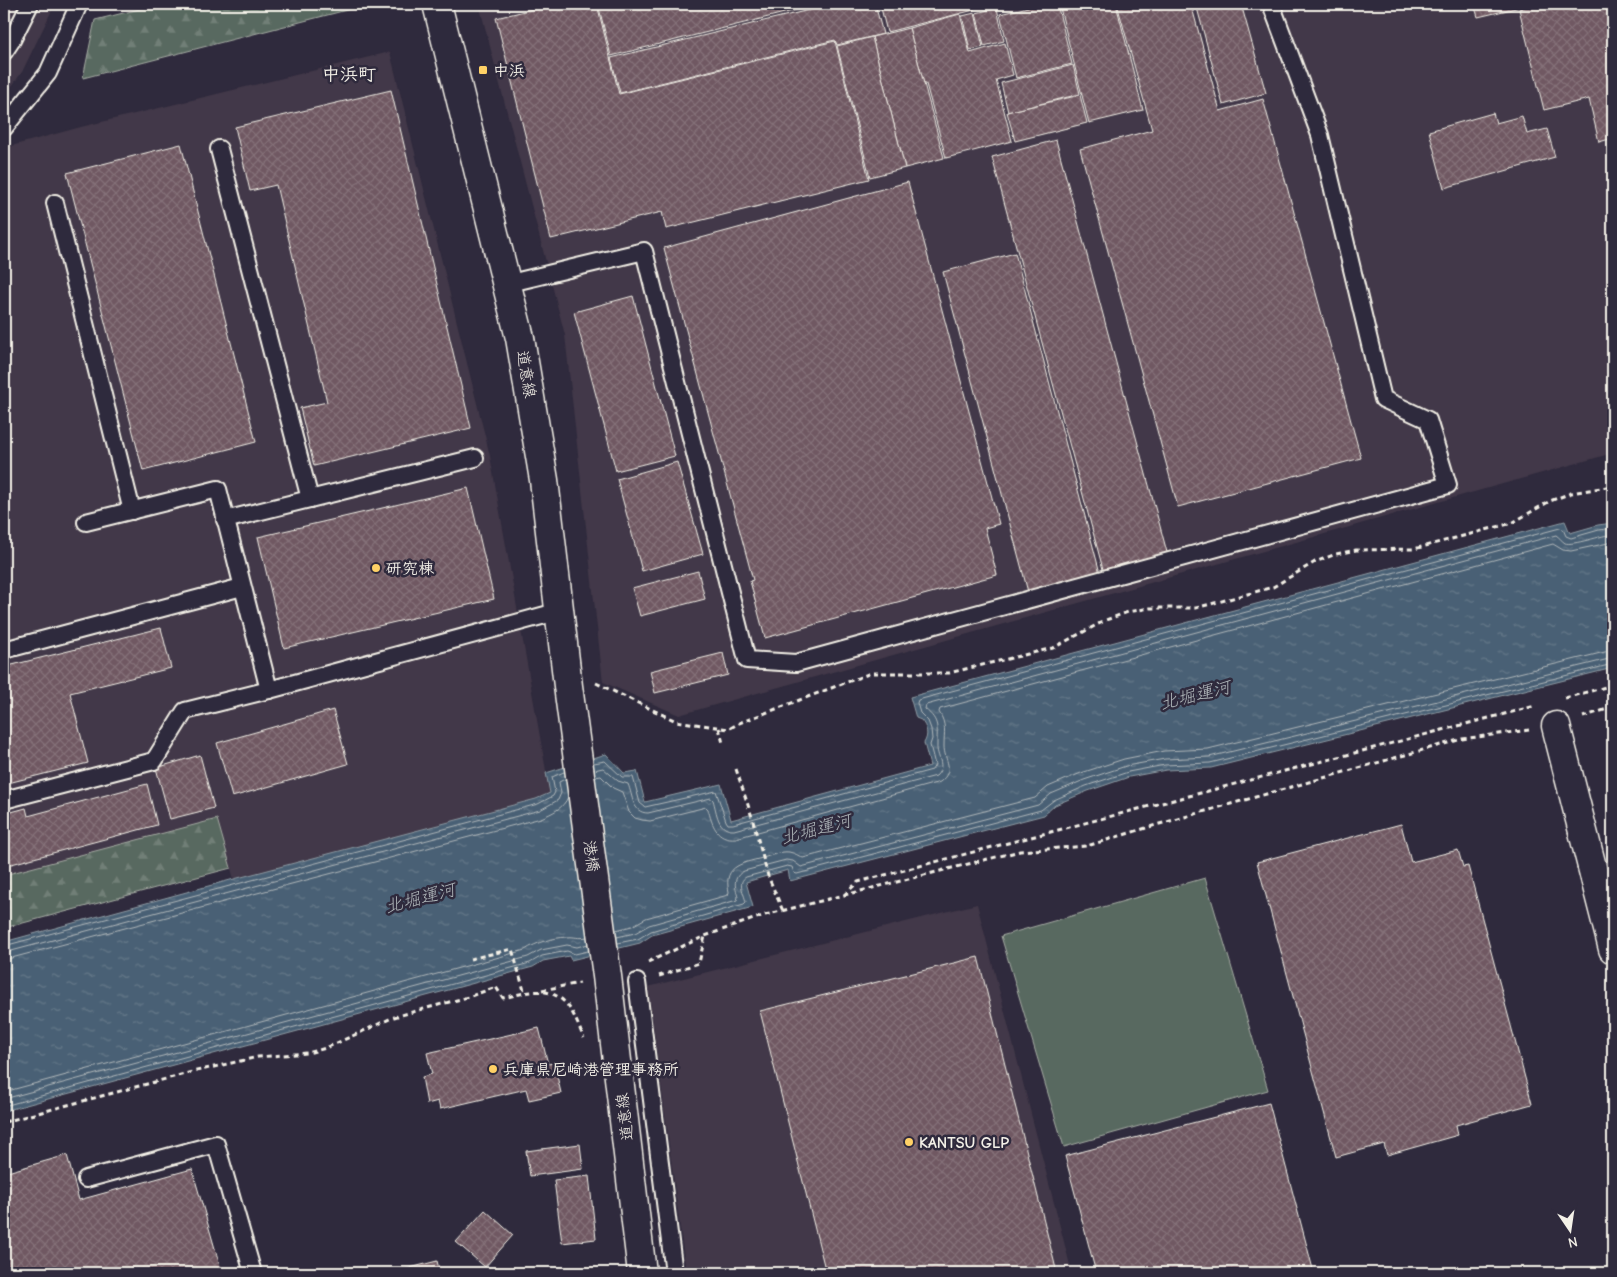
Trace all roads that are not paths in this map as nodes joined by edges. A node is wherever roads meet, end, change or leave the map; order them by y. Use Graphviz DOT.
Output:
graph roads {
  1 [pos="30,4"];
  2 [pos="79,4"];
  3 [pos="436,4"];
  4 [pos="1271,4"];
  5 [pos="4,52"];
  6 [pos="4,128"];
  7 [pos="219,149"];
  8 [pos="54,203"];
  9 [pos="506,284"];
  10 [pos="475,458"];
  11 [pos="310,499"];
  12 [pos="132,511"];
  13 [pos="225,520"];
  14 [pos="86,522"];
  15 [pos="242,587"];
  16 [pos="560,611"];
  17 [pos="4,650"];
  18 [pos="269,690"];
  19 [pos="1556,713"];
  20 [pos="578,752"];
  21 [pos="4,800"];
  22 [pos="1613,949"];
  23 [pos="606,961"];
  24 [pos="637,982"];
  25 [pos="86,1179"];
  26 [pos="253,1273"];
  27 [pos="642,1273"];
  28 [pos="674,1273"];
  1 -- 5 [label="lane"];
  2 -- 6 [label="lane"];
  3 -- 9 [label="street, 道意線"];
  4 -- 9 [label="lane"];
  7 -- 11 [label="lane"];
  8 -- 12 [label="lane"];
  9 -- 16 [label="street, 道意線"];
  10 -- 11 [label="lane"];
  11 -- 13 [label="lane"];
  12 -- 13 [label="lane"];
  12 -- 14 [label="lane"];
  13 -- 15 [label="lane"];
  15 -- 17 [label="lane"];
  15 -- 18 [label="lane"];
  16 -- 18 [label="lane"];
  16 -- 20 [label="street, 道意線"];
  18 -- 21 [label="lane"];
  19 -- 22 [label="street"];
  20 -- 23 [label="street, 港橋"];
  23 -- 27 [label="street, 道意線"];
  24 -- 28 [label="lane"];
  25 -- 26 [label="lane"];
}
